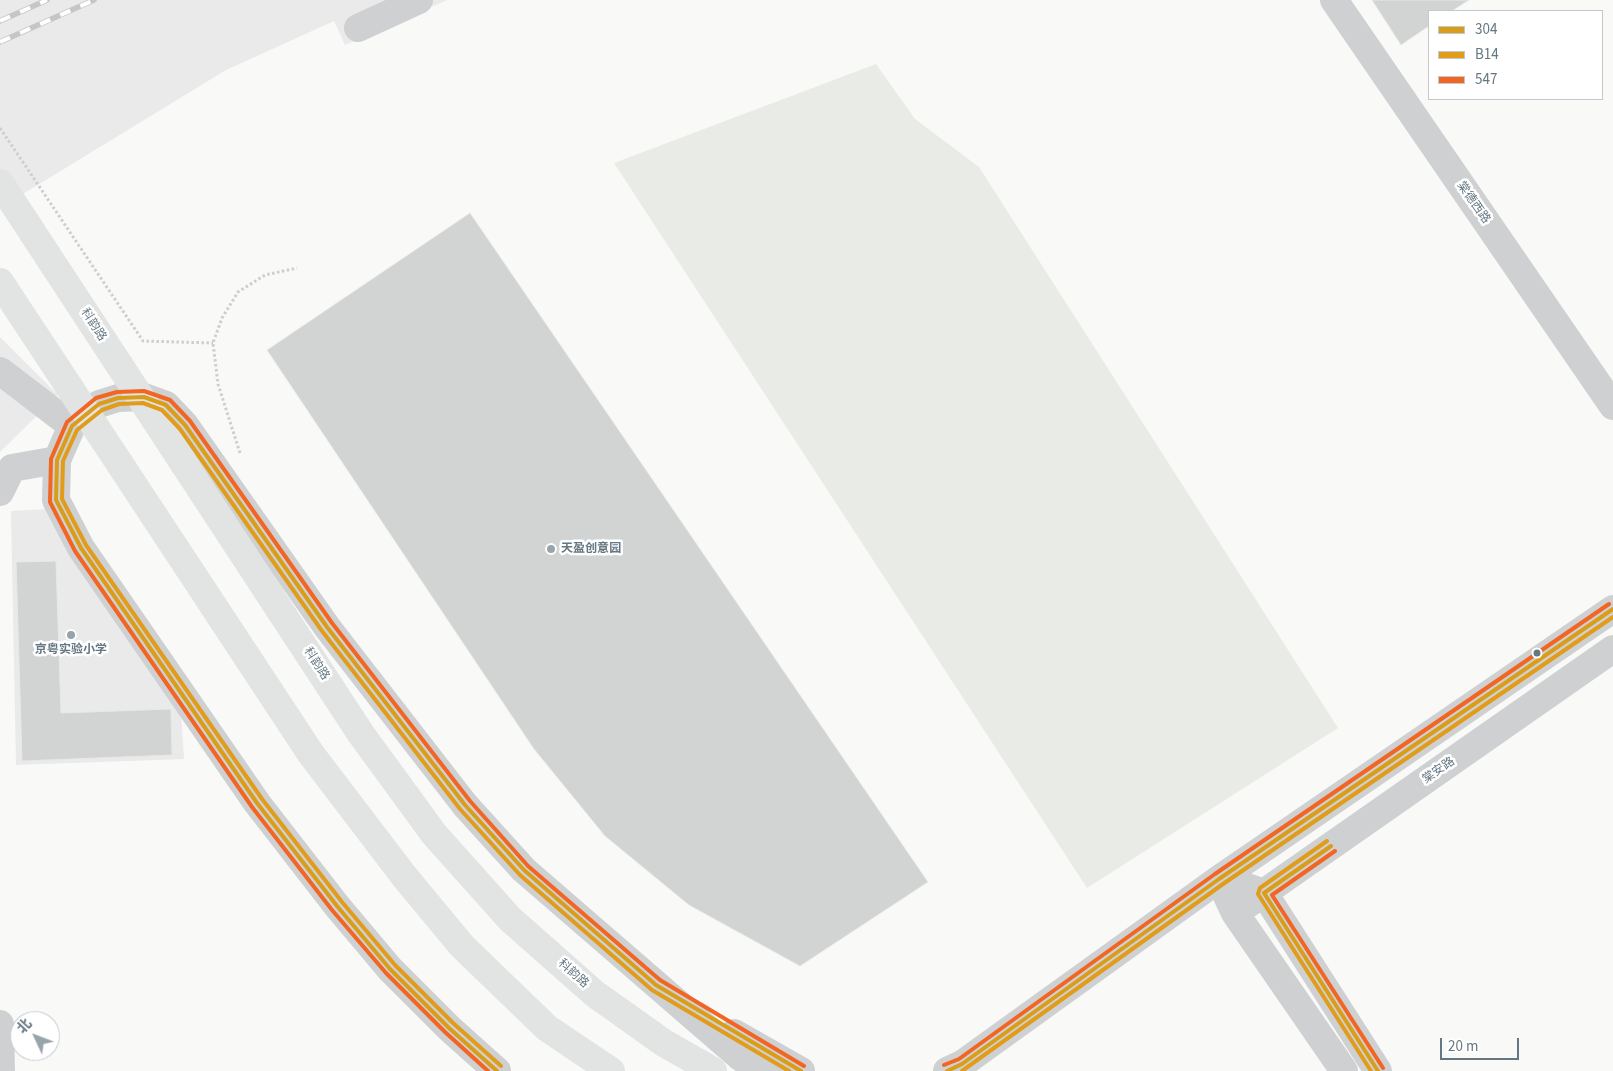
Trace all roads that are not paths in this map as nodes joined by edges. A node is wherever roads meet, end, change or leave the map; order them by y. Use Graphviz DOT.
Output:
graph roads {
  1 [pos="419,0"];
  2 [pos="1334,0"];
  3 [pos="358,28"];
  4 [pos="0,182"];
  5 [pos="0,282"];
  6 [pos="0,371"];
  7 [pos="1613,406"];
  8 [pos="72,426"];
  9 [pos="57,460"];
  10 [pos="0,492"];
  11 [pos="1613,609"];
  12 [pos="1613,649"];
  13 [pos="1219,879"];
  14 [pos="1264,893"];
  15 [pos="1235,913"];
  16 [pos="656,985"];
  17 [pos="0,1024"];
  18 [pos="1,1071"];
  19 [pos="497,1071"];
  20 [pos="611,1071"];
  21 [pos="713,1071"];
  22 [pos="760,1071"];
  23 [pos="801,1071"];
  24 [pos="947,1071"];
  25 [pos="1344,1071"];
  26 [pos="1378,1071"];
  1 -- 3 [label="street"];
  2 -- 7 [label="street, 棠德西路"];
  4 -- 21 [label="highway, 科韵路"];
  5 -- 20 [label="highway"];
  6 -- 8 [label="street"];
  8 -- 9 [label="street"];
  8 -- 16 [label="street"];
  9 -- 10 [label="street"];
  9 -- 19 [label="street"];
  11 -- 13 [label="street"];
  12 -- 14 [label="street, 棠安路"];
  13 -- 14 [label="street"];
  13 -- 15 [label="street"];
  13 -- 24 [label="street"];
  14 -- 15 [label="street, 棠安路"];
  14 -- 26 [label="street"];
  15 -- 25 [label="street"];
  16 -- 22 [label="street"];
  16 -- 23 [label="street"];
  17 -- 18 [label="street"];
}
